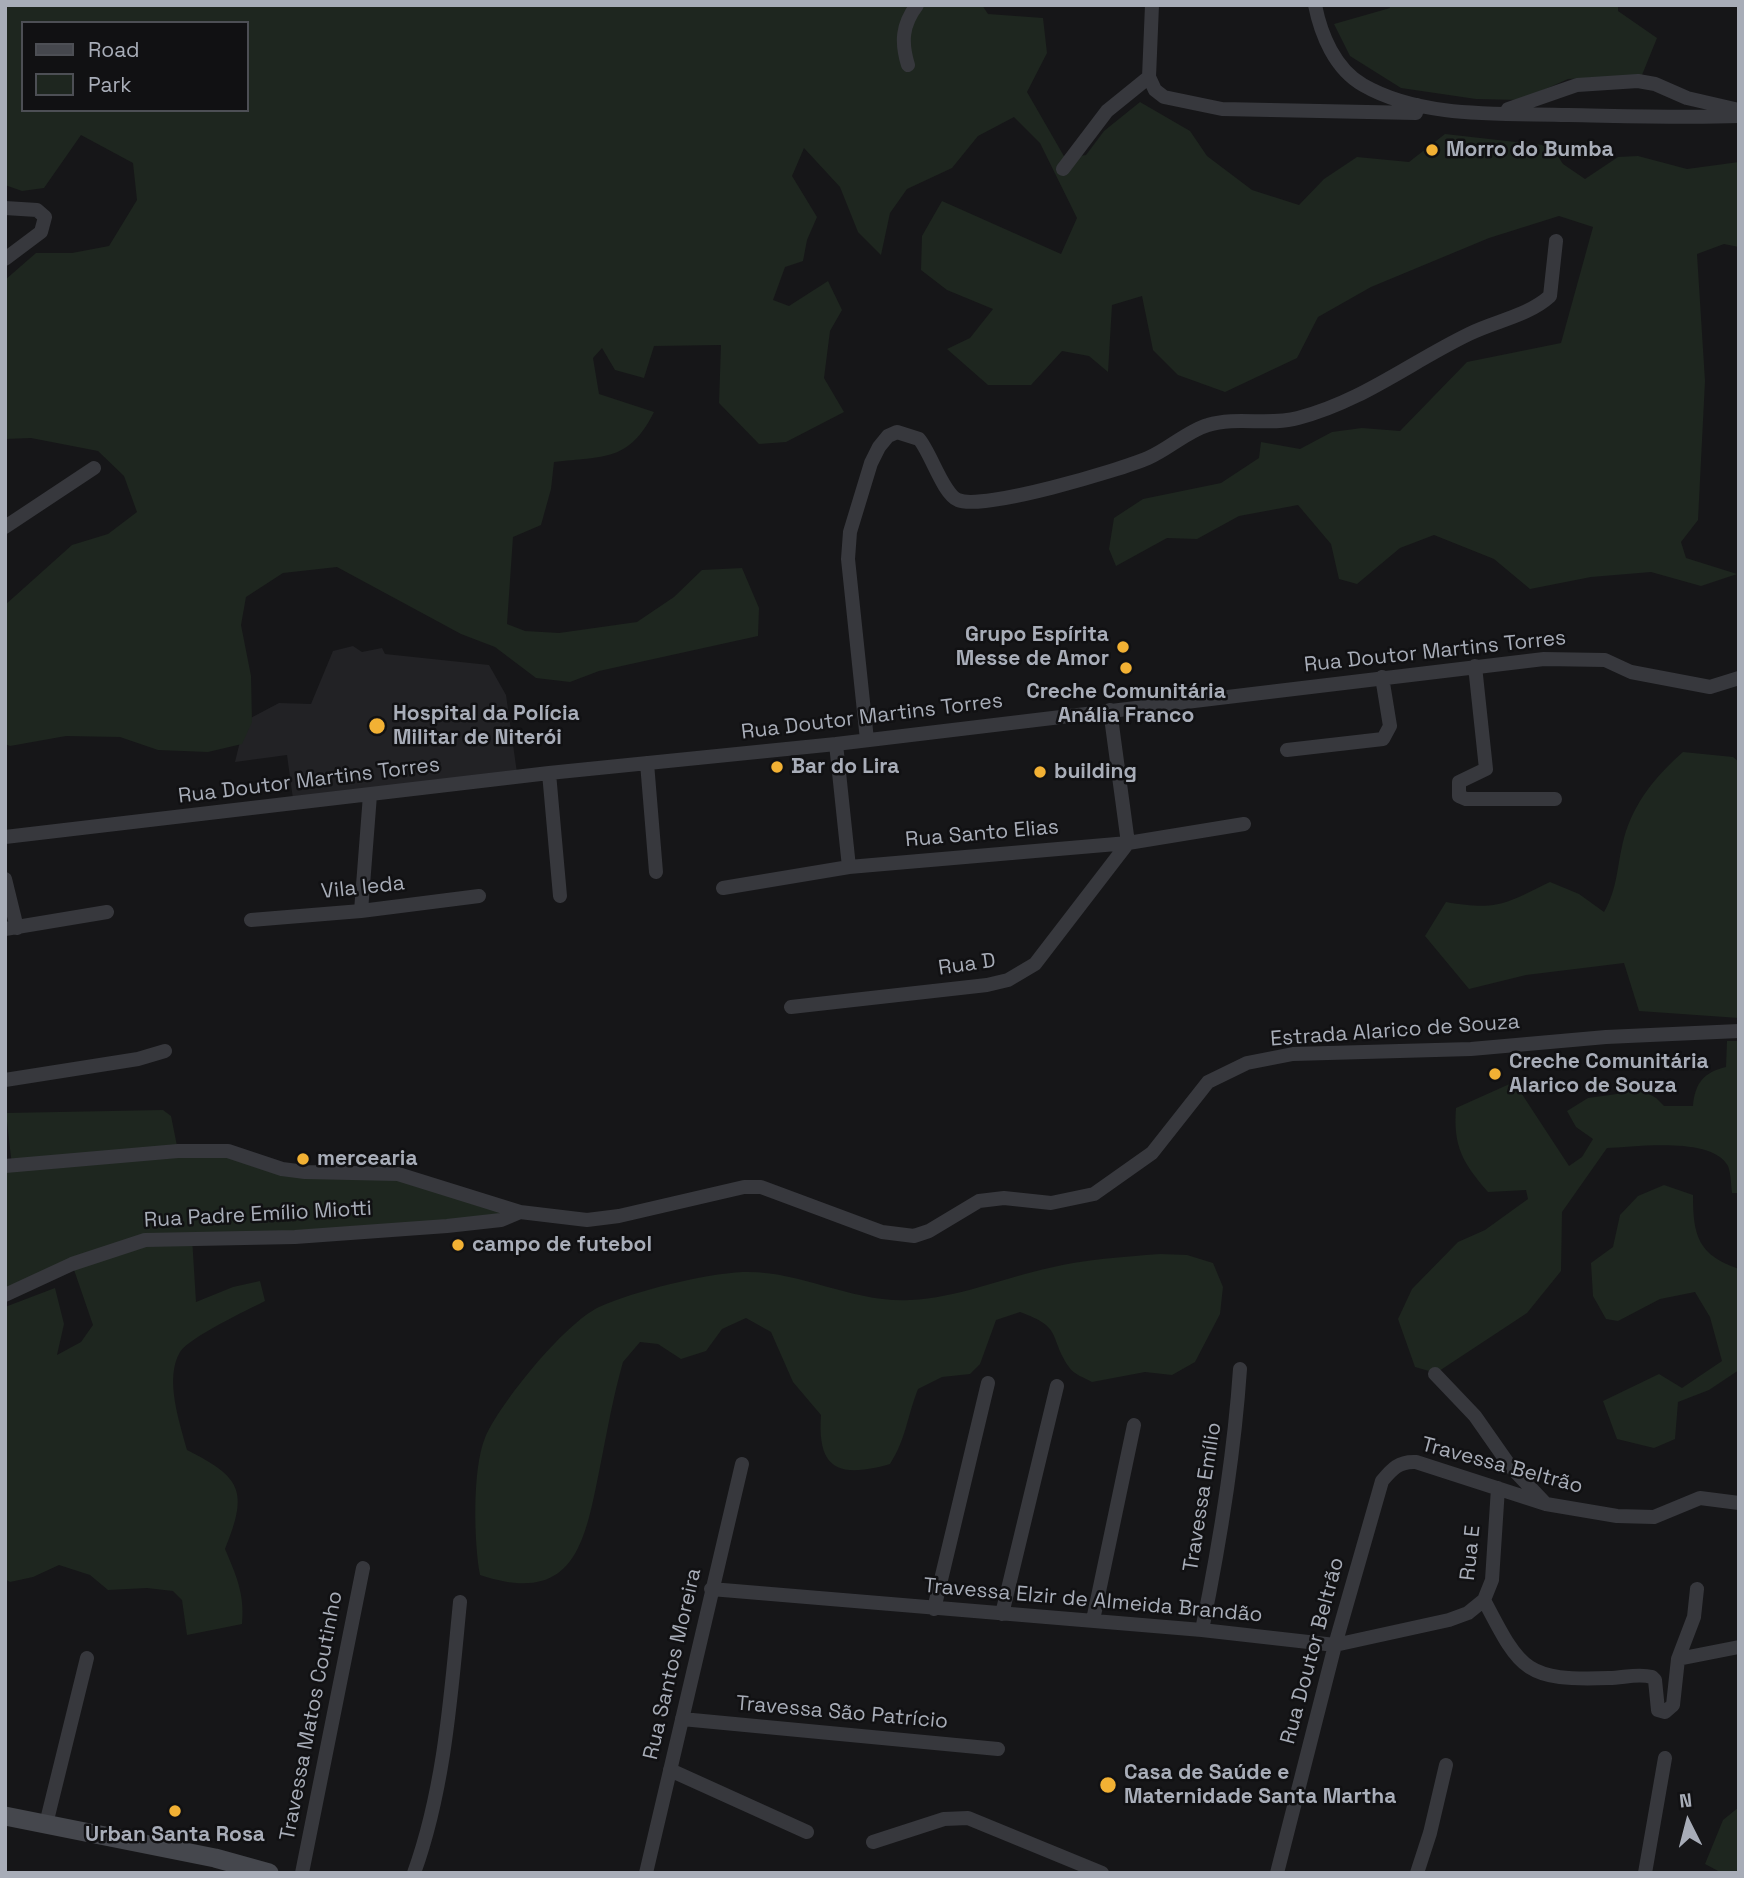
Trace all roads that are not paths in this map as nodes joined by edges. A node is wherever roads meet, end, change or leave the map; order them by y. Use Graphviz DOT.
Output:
graph roads {
  1 [pos="917,5"];
  2 [pos="1152,5"];
  3 [pos="1315,5"];
  4 [pos="908,65"];
  5 [pos="1149,77"];
  6 [pos="1417,105"];
  7 [pos="1739,110"];
  8 [pos="1490,113"];
  9 [pos="1739,116"];
  10 [pos="1063,169"];
  11 [pos="5,208"];
  12 [pos="1556,241"];
  13 [pos="5,259"];
  14 [pos="94,468"];
  15 [pos="5,527"];
  16 [pos="1475,666"];
  17 [pos="1382,677"];
  18 [pos="1739,678"];
  19 [pos="1110,710"];
  20 [pos="867,740"];
  21 [pos="836,744"];
  22 [pos="1287,750"];
  23 [pos="647,763"];
  24 [pos="549,773"];
  25 [pos="370,795"];
  26 [pos="1555,799"];
  27 [pos="1244,824"];
  28 [pos="5,837"];
  29 [pos="1128,842"];
  30 [pos="849,867"];
  31 [pos="656,872"];
  32 [pos="5,879"];
  33 [pos="723,888"];
  34 [pos="479,896"];
  35 [pos="560,896"];
  36 [pos="361,911"];
  37 [pos="107,912"];
  38 [pos="251,920"];
  39 [pos="11,928"];
  40 [pos="791,1007"];
  41 [pos="1739,1031"];
  42 [pos="164,1051"];
  43 [pos="5,1080"];
  44 [pos="5,1166"];
  45 [pos="520,1212"];
  46 [pos="5,1295"];
  47 [pos="1240,1369"];
  48 [pos="1435,1374"];
  49 [pos="988,1383"];
  50 [pos="1057,1386"];
  51 [pos="1134,1425"];
  52 [pos="743,1464"];
  53 [pos="1382,1480"];
  54 [pos="1498,1488"];
  55 [pos="1739,1503"];
  56 [pos="1546,1504"];
  57 [pos="363,1568"];
  58 [pos="711,1589"];
  59 [pos="1697,1589"];
  60 [pos="1484,1600"];
  61 [pos="460,1602"];
  62 [pos="934,1609"];
  63 [pos="1468,1613"];
  64 [pos="1002,1614"];
  65 [pos="1093,1620"];
  66 [pos="1202,1630"];
  67 [pos="1335,1645"];
  68 [pos="1739,1647"];
  69 [pos="87,1658"];
  70 [pos="1678,1658"];
  71 [pos="682,1719"];
  72 [pos="998,1749"];
  73 [pos="1665,1758"];
  74 [pos="1446,1765"];
  75 [pos="670,1770"];
  76 [pos="5,1816"];
  77 [pos="46,1824"];
  78 [pos="807,1832"];
  79 [pos="873,1842"];
  80 [pos="269,1873"];
  81 [pos="302,1873"];
  82 [pos="414,1873"];
  83 [pos="646,1873"];
  84 [pos="1102,1873"];
  85 [pos="1277,1873"];
  86 [pos="1417,1873"];
  87 [pos="1645,1873"];
  1 -- 4 [label="street"];
  2 -- 5 [label="street"];
  3 -- 6 [label="street"];
  5 -- 6 [label="street"];
  5 -- 10 [label="street"];
  6 -- 8 [label="street"];
  7 -- 8 [label="street"];
  8 -- 9 [label="street"];
  11 -- 13 [label="street"];
  12 -- 20 [label="street"];
  14 -- 15 [label="street"];
  16 -- 17 [label="street, Rua Doutor Martins Torres"];
  16 -- 18 [label="street, Rua Doutor Martins Torres"];
  16 -- 26 [label="street"];
  17 -- 19 [label="street, Rua Doutor Martins Torres"];
  17 -- 22 [label="street"];
  19 -- 20 [label="street, Rua Doutor Martins Torres"];
  19 -- 29 [label="street"];
  20 -- 21 [label="street, Rua Doutor Martins Torres"];
  21 -- 23 [label="street, Rua Doutor Martins Torres"];
  21 -- 30 [label="street"];
  23 -- 24 [label="street, Rua Doutor Martins Torres"];
  23 -- 31 [label="street"];
  24 -- 25 [label="street, Rua Doutor Martins Torres"];
  24 -- 35 [label="street"];
  25 -- 28 [label="street, Rua Doutor Martins Torres"];
  25 -- 36 [label="street"];
  27 -- 29 [label="street, Rua Santo Elias"];
  29 -- 30 [label="street, Rua Santo Elias"];
  29 -- 40 [label="street, Rua D"];
  30 -- 33 [label="street, Rua Santo Elias"];
  32 -- 39 [label="street"];
  34 -- 36 [label="street, Vila Ieda"];
  36 -- 38 [label="street, Vila Ieda"];
  37 -- 39 [label="street"];
  41 -- 45 [label="street, Estrada Alarico de Souza"];
  42 -- 43 [label="street"];
  44 -- 45 [label="street, Estrada Alarico de Souza"];
  45 -- 46 [label="street, Rua Padre Emílio Miotti"];
  47 -- 66 [label="street, Travessa Emílio"];
  48 -- 56 [label="street"];
  49 -- 62 [label="street"];
  50 -- 64 [label="street"];
  51 -- 65 [label="street"];
  52 -- 58 [label="street, Rua Santos Moreira"];
  53 -- 54 [label="street, Travessa Beltrão"];
  53 -- 67 [label="street, Rua Doutor Beltrão"];
  54 -- 56 [label="street, Travessa Beltrão"];
  54 -- 60 [label="street, Rua E"];
  55 -- 56 [label="street, Travessa Beltrão"];
  57 -- 81 [label="street, Travessa Matos Coutinho"];
  58 -- 62 [label="street, Travessa Elzir de Almeida Brandão"];
  58 -- 71 [label="street, Rua Santos Moreira"];
  59 -- 70 [label="street"];
  60 -- 63 [label="street, Rua E"];
  60 -- 70 [label="street"];
  61 -- 82 [label="street"];
  62 -- 64 [label="street, Travessa Elzir de Almeida Brandão"];
  63 -- 67 [label="street, Travessa Elzir de Almeida Brandão"];
  64 -- 65 [label="street, Travessa Elzir de Almeida Brandão"];
  65 -- 66 [label="street, Travessa Elzir de Almeida Brandão"];
  66 -- 67 [label="street, Travessa Elzir de Almeida Brandão"];
  67 -- 85 [label="street, Rua Doutor Beltrão"];
  68 -- 70 [label="street"];
  69 -- 77 [label="street"];
  71 -- 72 [label="street, Travessa São Patrício"];
  71 -- 75 [label="street, Rua Santos Moreira"];
  73 -- 87 [label="street"];
  74 -- 86 [label="street"];
  75 -- 78 [label="street"];
  75 -- 83 [label="street, Rua Santos Moreira"];
  76 -- 77 [label="main road"];
  77 -- 80 [label="main road"];
  79 -- 84 [label="street"];
}
